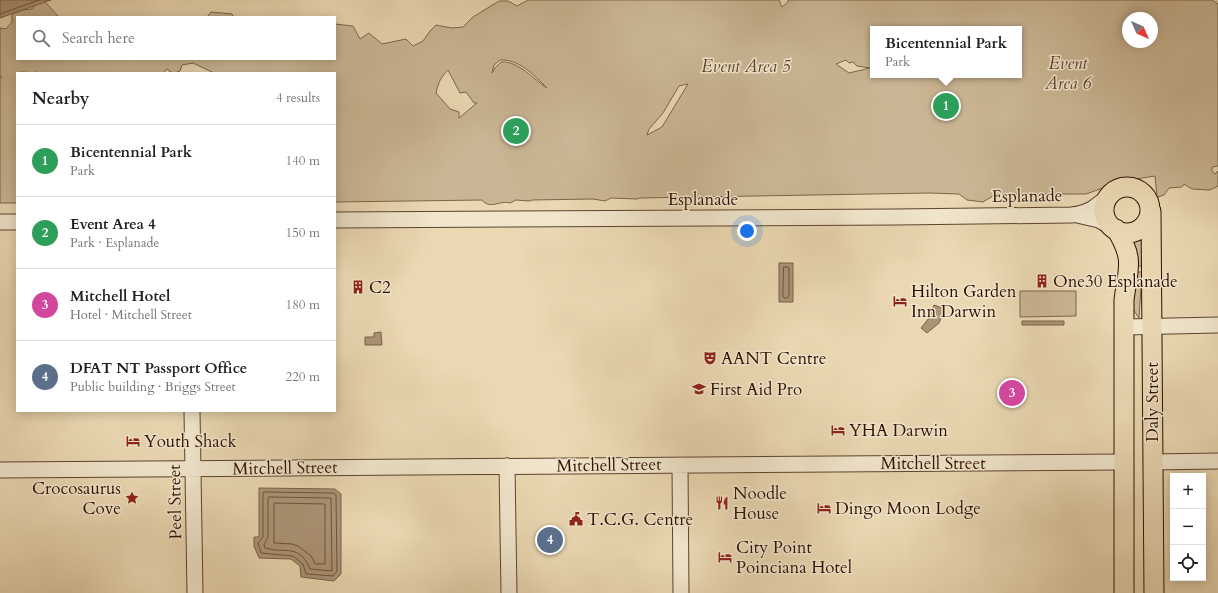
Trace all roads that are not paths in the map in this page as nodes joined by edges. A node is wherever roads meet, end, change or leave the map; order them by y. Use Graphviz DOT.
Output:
graph roads {
  1 [pos="1112,193"];
  2 [pos="1151,211"];
  3 [pos="1071,215"];
  4 [pos="336,220"];
  5 [pos="0,222"];
  6 [pos="16,222"];
  7 [pos="1115,229"];
  8 [pos="1218,325"];
  9 [pos="1152,326"];
  10 [pos="1125,327"];
  11 [pos="192,412"];
  12 [pos="1218,461"];
  13 [pos="1125,462"];
  14 [pos="1153,462"];
  15 [pos="680,465"];
  16 [pos="507,466"];
  17 [pos="193,469"];
  18 [pos="0,470"];
  19 [pos="195,593"];
  20 [pos="509,593"];
  21 [pos="681,593"];
  22 [pos="1124,593"];
  23 [pos="1154,593"];
  1 -- 2 [label="main road, Daly Street"];
  1 -- 3 [label="street, Esplanade"];
  1 -- 7 [label="main road, Daly Street"];
  2 -- 7 [label="main road"];
  2 -- 9 [label="main road, Daly Street"];
  3 -- 4 [label="street, Esplanade"];
  3 -- 7 [label="street, Esplanade"];
  5 -- 6 [label="street"];
  7 -- 10 [label="main road, Daly Street"];
  8 -- 9 [label="street"];
  9 -- 10 [label="street"];
  9 -- 14 [label="main road, Daly Street"];
  10 -- 13 [label="main road, Daly Street"];
  11 -- 17 [label="street, Peel Street"];
  12 -- 14 [label="street, Mitchell Street"];
  13 -- 14 [label="main road, Mitchell Street"];
  13 -- 15 [label="street, Mitchell Street"];
  13 -- 22 [label="main road, Daly Street"];
  14 -- 23 [label="main road, Daly Street"];
  15 -- 16 [label="street, Mitchell Street"];
  15 -- 21 [label="street"];
  16 -- 17 [label="street, Mitchell Street"];
  16 -- 20 [label="street"];
  17 -- 18 [label="street, Mitchell Street"];
  17 -- 19 [label="street, Peel Street"];
}
